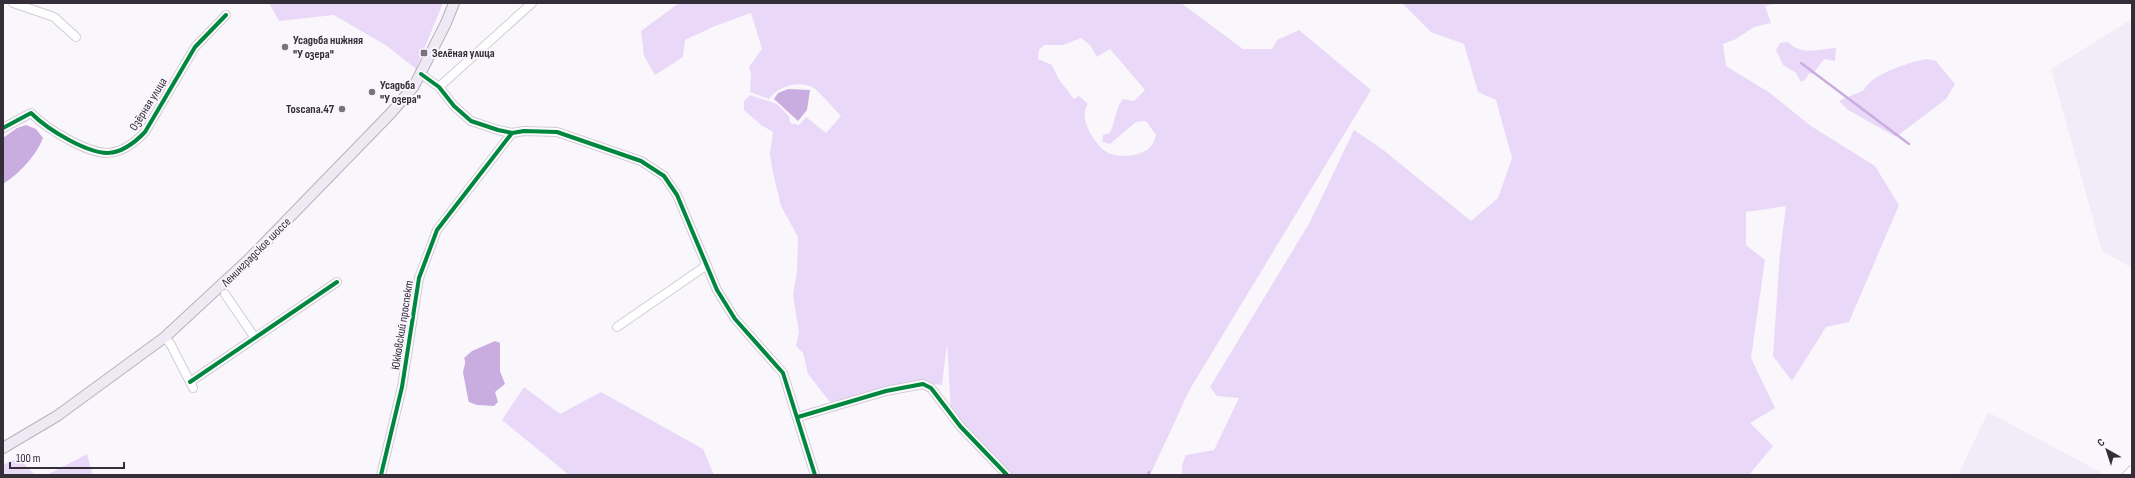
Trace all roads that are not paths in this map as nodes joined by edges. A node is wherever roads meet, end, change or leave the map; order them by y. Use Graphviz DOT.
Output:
graph roads {
  1 [pos="13,3"];
  2 [pos="454,3"];
  3 [pos="532,3"];
  4 [pos="226,15"];
  5 [pos="76,38"];
  6 [pos="421,74"];
  7 [pos="439,88"];
  8 [pos="3,128"];
  9 [pos="512,133"];
  10 [pos="707,265"];
  11 [pos="337,282"];
  12 [pos="225,294"];
  13 [pos="617,327"];
  14 [pos="165,337"];
  15 [pos="255,338"];
  16 [pos="798,417"];
  17 [pos="3,448"];
  18 [pos="2132,470"];
  19 [pos="381,475"];
  20 [pos="816,475"];
  21 [pos="1007,475"];
  22 [pos="2127,475"];
  1 -- 5 [label="street"];
  2 -- 6 [label="main road, Ленинградское шоссе"];
  3 -- 7 [label="street"];
  4 -- 8 [label="street, Озёрная улица"];
  6 -- 7 [label="street"];
  6 -- 14 [label="main road, Ленинградское шоссе"];
  7 -- 9 [label="street"];
  9 -- 10 [label="street"];
  9 -- 19 [label="street, Юкковский проспект"];
  10 -- 13 [label="street"];
  10 -- 16 [label="street"];
  11 -- 15 [label="street"];
  12 -- 15 [label="street"];
  14 -- 15 [label="street"];
  14 -- 17 [label="main road, Ленинградское шоссе"];
  16 -- 20 [label="street"];
  16 -- 21 [label="street"];
  18 -- 22 [label="street"];
}
